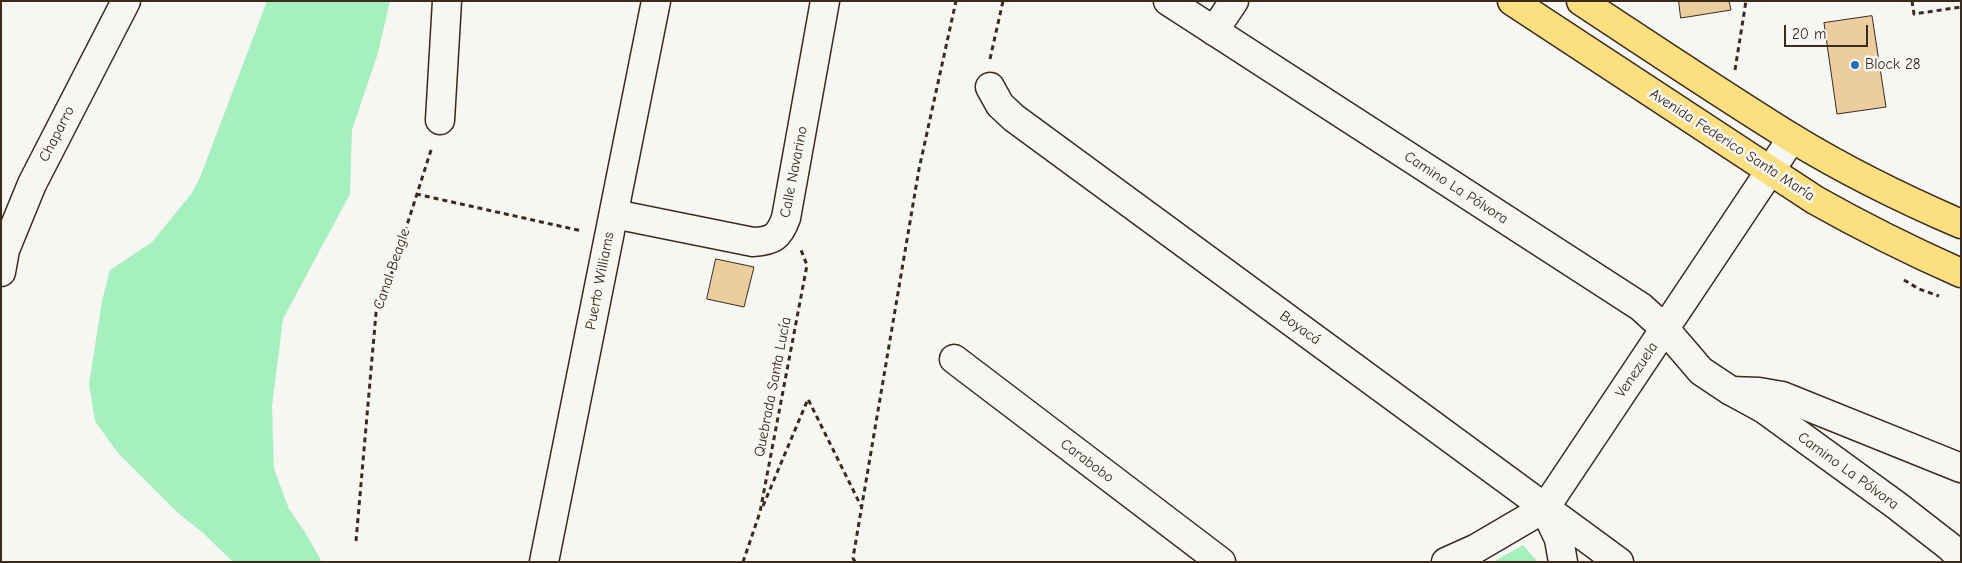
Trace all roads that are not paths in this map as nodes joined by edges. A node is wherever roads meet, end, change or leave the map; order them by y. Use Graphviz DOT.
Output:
graph roads {
  1 [pos="126,1"];
  2 [pos="447,1"];
  3 [pos="656,1"];
  4 [pos="825,1"];
  5 [pos="1168,1"];
  6 [pos="1234,1"];
  7 [pos="1512,1"];
  8 [pos="1581,1"];
  9 [pos="1214,31"];
  10 [pos="990,87"];
  11 [pos="440,120"];
  12 [pos="1792,138"];
  13 [pos="1771,171"];
  14 [pos="1961,224"];
  15 [pos="611,225"];
  16 [pos="1,272"];
  17 [pos="1961,272"];
  18 [pos="1665,329"];
  19 [pos="954,360"];
  20 [pos="1731,390"];
  21 [pos="1961,468"];
  22 [pos="1545,508"];
  23 [pos="1961,558"];
  24 [pos="544,562"];
  25 [pos="1221,562"];
  26 [pos="1446,562"];
  27 [pos="1563,562"];
  28 [pos="1619,562"];
  1 -- 16 [label="street, Chaparro"];
  2 -- 11 [label="street"];
  3 -- 15 [label="street, Puerto Williams"];
  4 -- 15 [label="street, Calle Navarino"];
  5 -- 9 [label="street, Camino La Pólvora"];
  6 -- 9 [label="street"];
  7 -- 13 [label="main road, Avenida Federico Santa María"];
  8 -- 12 [label="main road"];
  9 -- 18 [label="street, Camino La Pólvora"];
  10 -- 22 [label="street, Boyacá"];
  12 -- 13 [label="street, Venezuela"];
  12 -- 14 [label="main road"];
  13 -- 17 [label="main road, Avenida Federico Santa María"];
  13 -- 18 [label="street, Venezuela"];
  15 -- 24 [label="street, Puerto Williams"];
  18 -- 20 [label="street, Camino La Pólvora"];
  18 -- 22 [label="street, Venezuela"];
  19 -- 25 [label="street, Carabobo"];
  20 -- 21 [label="street, Camino La Pólvora"];
  20 -- 23 [label="street, Camino La Pólvora"];
  22 -- 26 [label="street, Venezuela"];
  22 -- 27 [label="street"];
  22 -- 28 [label="street, Boyacá"];
}
